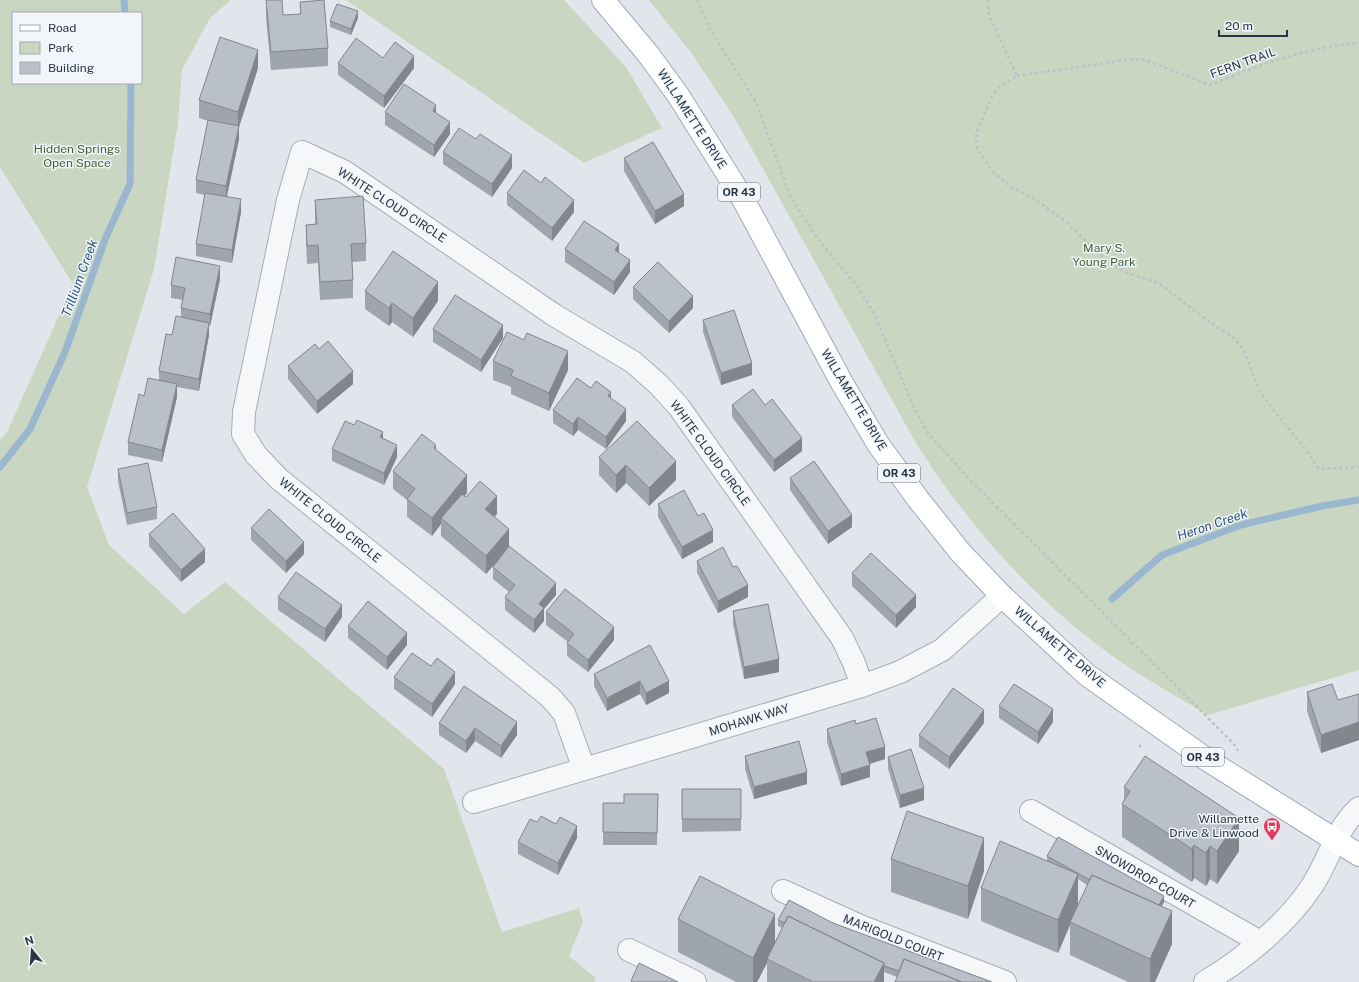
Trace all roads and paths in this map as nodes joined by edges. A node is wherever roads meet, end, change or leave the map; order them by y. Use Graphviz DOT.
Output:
graph roads {
  1 [pos="603,0"];
  2 [pos="696,0"];
  3 [pos="988,0"];
  4 [pos="1359,43"];
  5 [pos="1017,76"];
  6 [pos="1359,467"];
  7 [pos="1002,596"];
  8 [pos="862,686"];
  9 [pos="1241,756"];
  10 [pos="584,769"];
  11 [pos="474,802"];
  12 [pos="1359,808"];
  13 [pos="1031,811"];
  14 [pos="1334,840"];
  15 [pos="1359,855"];
  16 [pos="783,891"];
  17 [pos="1260,942"];
  18 [pos="629,950"];
  19 [pos="695,982"];
  20 [pos="1005,982"];
  21 [pos="1205,982"];
  1 -- 7 [label="main road, WILLAMETTE DRIVE / OR 43"];
  2 -- 9 [label="path"];
  3 -- 5 [label="path"];
  4 -- 5 [label="path, FERN TRAIL"];
  5 -- 6 [label="path"];
  7 -- 8 [label="street, MOHAWK WAY"];
  7 -- 14 [label="main road, WILLAMETTE DRIVE / OR 43"];
  8 -- 10 [label="street, MOHAWK WAY"];
  8 -- 10 [label="street, WHITE CLOUD CIRCLE"];
  10 -- 11 [label="street, MOHAWK WAY"];
  12 -- 14 [label="street"];
  13 -- 17 [label="street, SNOWDROP COURT"];
  14 -- 15 [label="main road, WILLAMETTE DRIVE / OR 43"];
  14 -- 17 [label="street"];
  16 -- 20 [label="street, MARIGOLD COURT"];
  17 -- 21 [label="street"];
  18 -- 19 [label="street"];
}
